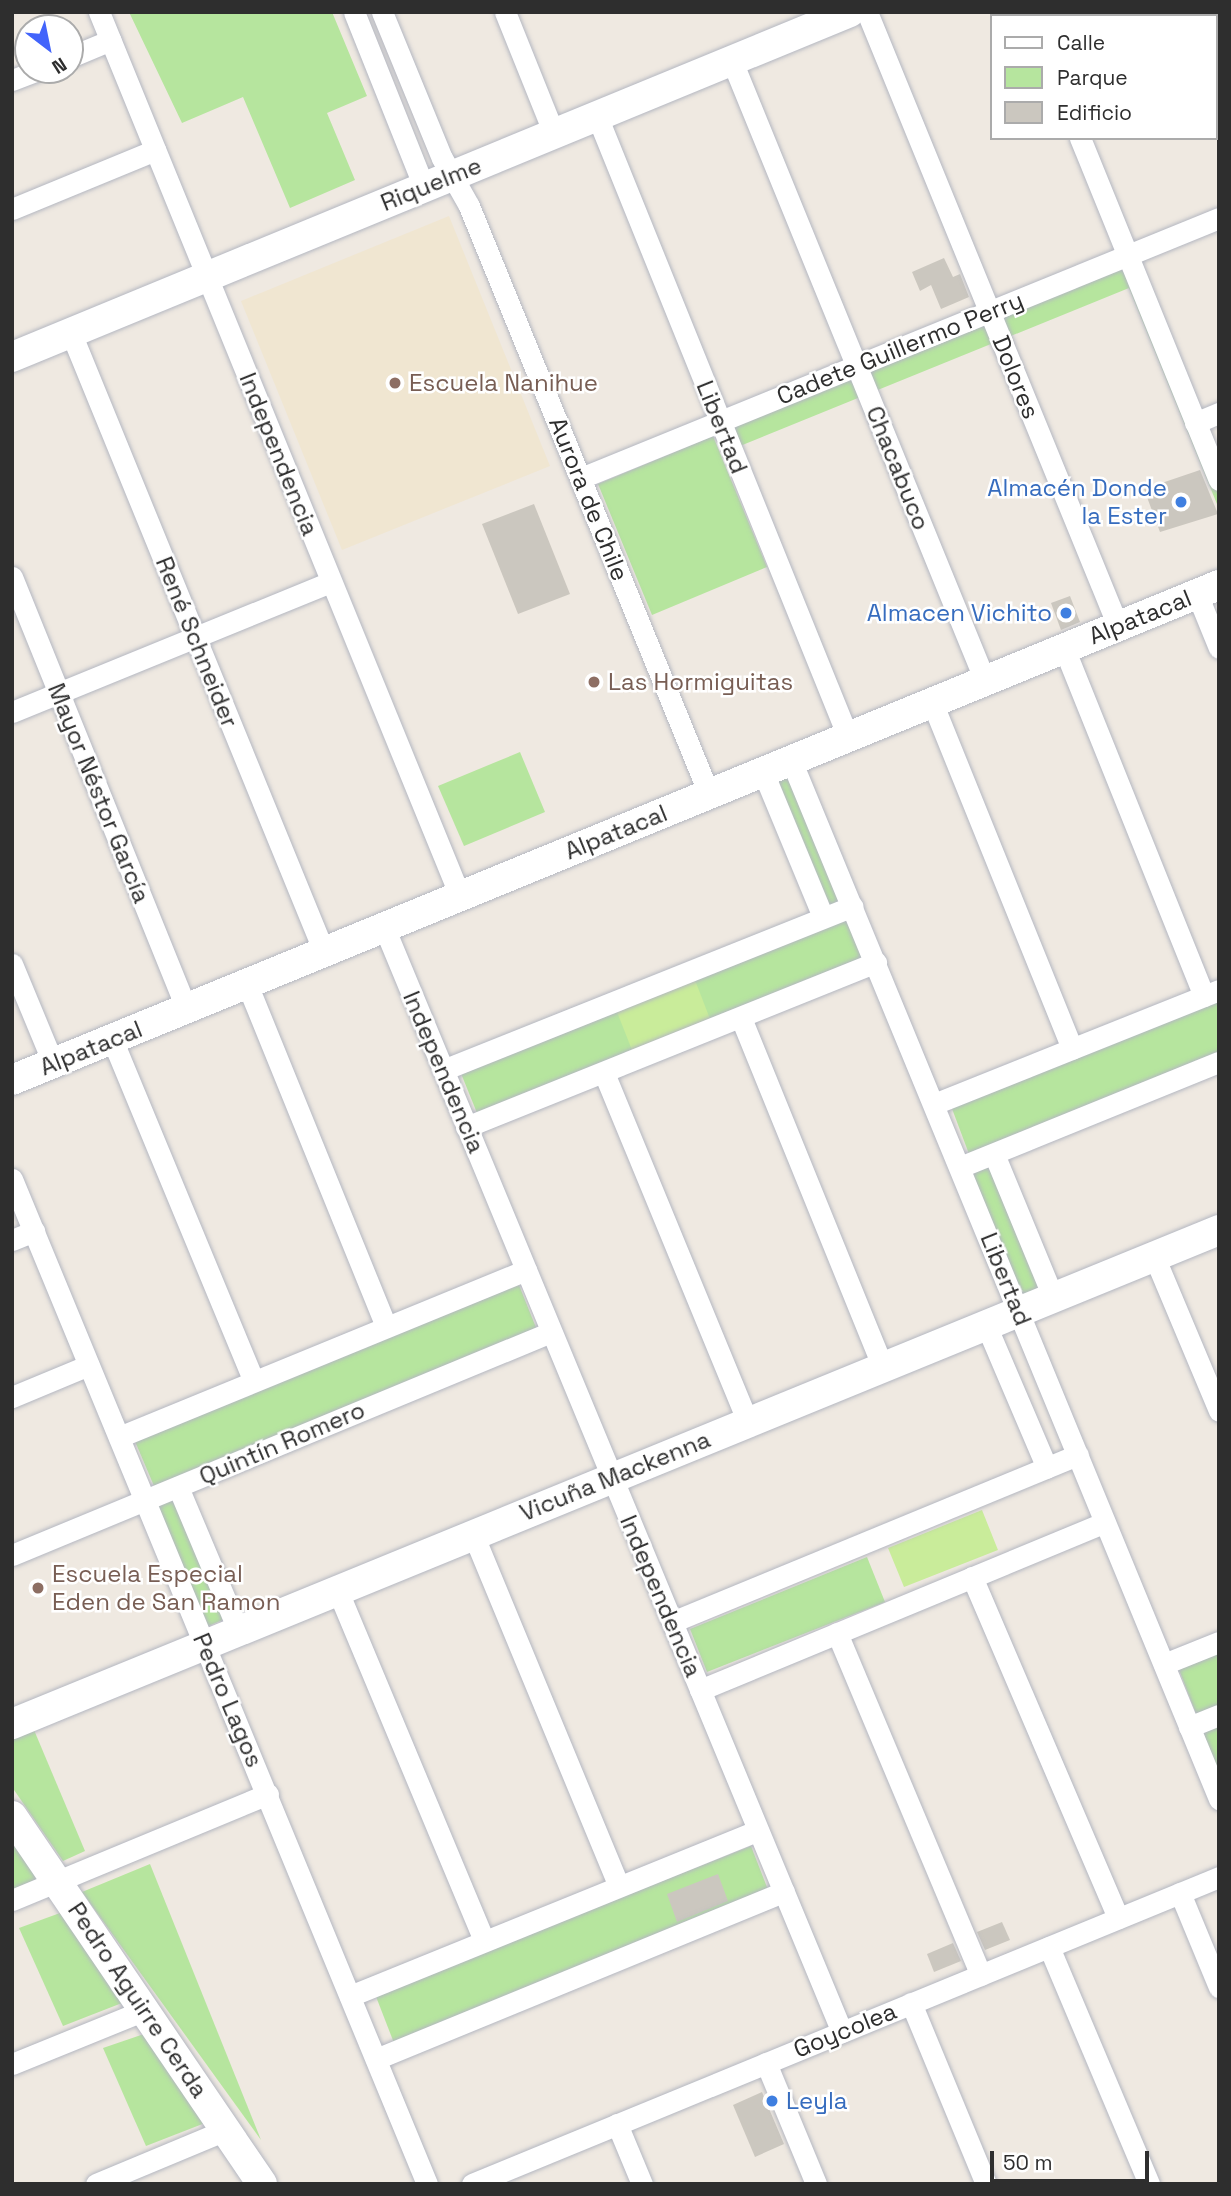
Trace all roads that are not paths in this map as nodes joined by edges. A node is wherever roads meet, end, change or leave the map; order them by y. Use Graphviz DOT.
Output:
graph roads {
  1 [pos="99,12"];
  2 [pos="354,12"];
  3 [pos="382,12"];
  4 [pos="505,12"];
  5 [pos="850,12"];
  6 [pos="867,12"];
  7 [pos="111,40"];
  8 [pos="84,51"];
  9 [pos="732,61"];
  10 [pos="597,116"];
  11 [pos="554,134"];
  12 [pos="1081,140"];
  13 [pos="155,150"];
  14 [pos="452,176"];
  15 [pos="424,187"];
  16 [pos="12,209"];
  17 [pos="1219,218"];
  18 [pos="1127,255"];
  19 [pos="207,277"];
  20 [pos="989,311"];
  21 [pos="71,333"];
  22 [pos="12,356"];
  23 [pos="856,366"];
  24 [pos="1219,413"];
  25 [pos="720,422"];
  26 [pos="1195,423"];
  27 [pos="581,478"];
  28 [pos="1219,480"];
  29 [pos="12,577"];
  30 [pos="331,582"];
  31 [pos="1208,589"];
  32 [pos="1118,626"];
  33 [pos="195,637"];
  34 [pos="1064,648"];
  35 [pos="1219,648"];
  36 [pos="985,681"];
  37 [pos="59,693"];
  38 [pos="932,702"];
  39 [pos="12,712"];
  40 [pos="848,737"];
  41 [pos="791,760"];
  42 [pos="763,772"];
  43 [pos="709,794"];
  44 [pos="460,896"];
  45 [pos="852,906"];
  46 [pos="823,917"];
  47 [pos="384,928"];
  48 [pos="324,952"];
  49 [pos="876,962"];
  50 [pos="12,964"];
  51 [pos="247,984"];
  52 [pos="1211,993"];
  53 [pos="187,1008"];
  54 [pos="741,1018"];
  55 [pos="112,1039"];
  56 [pos="1072,1049"];
  57 [pos="1219,1062"];
  58 [pos="53,1063"];
  59 [pos="443,1070"];
  60 [pos="604,1073"];
  61 [pos="12,1080"];
  62 [pos="934,1104"];
  63 [pos="466,1127"];
  64 [pos="994,1153"];
  65 [pos="960,1167"];
  66 [pos="12,1179"];
  67 [pos="1219,1230"];
  68 [pos="34,1231"];
  69 [pos="12,1240"];
  70 [pos="1154,1256"];
  71 [pos="526,1270"];
  72 [pos="1053,1297"];
  73 [pos="1019,1311"];
  74 [pos="986,1325"];
  75 [pos="386,1328"];
  76 [pos="551,1332"];
  77 [pos="89,1365"];
  78 [pos="883,1367"];
  79 [pos="254,1381"];
  80 [pos="12,1397"];
  81 [pos="1219,1411"];
  82 [pos="748,1422"];
  83 [pos="119,1437"];
  84 [pos="1078,1455"];
  85 [pos="1047,1468"];
  86 [pos="612,1477"];
  87 [pos="178,1487"];
  88 [pos="145,1500"];
  89 [pos="1105,1522"];
  90 [pos="473,1534"];
  91 [pos="12,1555"];
  92 [pos="972,1577"];
  93 [pos="337,1590"];
  94 [pos="672,1622"];
  95 [pos="238,1630"];
  96 [pos="838,1633"];
  97 [pos="1219,1642"];
  98 [pos="204,1644"];
  99 [pos="1164,1664"];
  100 [pos="700,1690"];
  101 [pos="1219,1715"];
  102 [pos="12,1724"];
  103 [pos="1189,1727"];
  104 [pos="268,1794"];
  105 [pos="1219,1799"];
  106 [pos="12,1816"];
  107 [pos="758,1830"];
  108 [pos="1219,1877"];
  109 [pos="57,1881"];
  110 [pos="619,1886"];
  111 [pos="784,1892"];
  112 [pos="1180,1893"];
  113 [pos="12,1900"];
  114 [pos="1118,1918"];
  115 [pos="484,1941"];
  116 [pos="1049,1947"];
  117 [pos="981,1975"];
  118 [pos="1219,1987"];
  119 [pos="350,1996"];
  120 [pos="911,2004"];
  121 [pos="145,2010"];
  122 [pos="842,2032"];
  123 [pos="376,2059"];
  124 [pos="766,2063"];
  125 [pos="12,2064"];
  126 [pos="617,2124"];
  127 [pos="226,2130"];
  128 [pos="96,2184"];
  129 [pos="262,2184"];
  130 [pos="427,2184"];
  131 [pos="473,2184"];
  132 [pos="642,2184"];
  133 [pos="816,2184"];
  134 [pos="986,2184"];
  135 [pos="1149,2184"];
  1 -- 7 [label="street, Independencia"];
  2 -- 15 [label="street"];
  3 -- 14 [label="street, Aurora de Chile"];
  4 -- 11 [label="street"];
  5 -- 9 [label="main road, Riquelme"];
  6 -- 20 [label="street, Dolores"];
  7 -- 8 [label="street"];
  7 -- 13 [label="street, Independencia"];
  9 -- 10 [label="main road, Riquelme"];
  9 -- 23 [label="street, Chacabuco"];
  10 -- 11 [label="main road, Riquelme"];
  10 -- 25 [label="street, Libertad"];
  11 -- 14 [label="main road, Riquelme"];
  12 -- 18 [label="street"];
  13 -- 16 [label="street"];
  13 -- 19 [label="street, Independencia"];
  14 -- 15 [label="main road, Riquelme"];
  14 -- 27 [label="street, Aurora de Chile"];
  15 -- 19 [label="main road, Riquelme"];
  17 -- 18 [label="street, Cadete Guillermo Perry"];
  18 -- 20 [label="street, Cadete Guillermo Perry"];
  18 -- 26 [label="street"];
  19 -- 21 [label="main road, Riquelme"];
  19 -- 30 [label="street, Independencia"];
  20 -- 23 [label="street, Cadete Guillermo Perry"];
  20 -- 32 [label="street, Dolores"];
  21 -- 22 [label="main road, Riquelme"];
  21 -- 33 [label="street, René Schneider"];
  23 -- 25 [label="street, Cadete Guillermo Perry"];
  23 -- 36 [label="street, Chacabuco"];
  24 -- 26 [label="street"];
  25 -- 27 [label="street, Cadete Guillermo Perry"];
  25 -- 40 [label="street, Libertad"];
  26 -- 28 [label="street"];
  27 -- 43 [label="street, Aurora de Chile"];
  29 -- 37 [label="street, Mayor Néstor García"];
  30 -- 33 [label="street"];
  30 -- 44 [label="street, Independencia"];
  31 -- 32 [label="main road, Alpatacal"];
  31 -- 35 [label="street"];
  32 -- 34 [label="main road, Alpatacal"];
  33 -- 37 [label="street"];
  33 -- 48 [label="street, René Schneider"];
  34 -- 36 [label="main road, Alpatacal"];
  34 -- 52 [label="street"];
  36 -- 38 [label="main road, Alpatacal"];
  37 -- 39 [label="street"];
  37 -- 53 [label="street, Mayor Néstor García"];
  38 -- 40 [label="main road, Alpatacal"];
  38 -- 56 [label="street"];
  40 -- 41 [label="main road, Alpatacal"];
  41 -- 42 [label="main road, Alpatacal"];
  41 -- 45 [label="street, Libertad"];
  42 -- 43 [label="main road, Alpatacal"];
  42 -- 46 [label="street"];
  43 -- 44 [label="main road, Alpatacal"];
  44 -- 47 [label="main road, Alpatacal"];
  45 -- 46 [label="street"];
  45 -- 49 [label="street, Libertad"];
  46 -- 59 [label="street"];
  47 -- 48 [label="main road, Alpatacal"];
  47 -- 59 [label="street, Independencia"];
  48 -- 51 [label="main road, Alpatacal"];
  49 -- 54 [label="street"];
  49 -- 62 [label="street, Libertad"];
  50 -- 58 [label="street"];
  51 -- 53 [label="main road, Alpatacal"];
  51 -- 75 [label="street"];
  52 -- 56 [label="street"];
  53 -- 55 [label="main road, Alpatacal"];
  54 -- 60 [label="street"];
  54 -- 78 [label="street"];
  55 -- 58 [label="main road, Alpatacal"];
  55 -- 79 [label="street"];
  56 -- 62 [label="street"];
  57 -- 64 [label="street"];
  58 -- 61 [label="main road, Alpatacal"];
  59 -- 63 [label="street, Independencia"];
  60 -- 63 [label="street"];
  60 -- 82 [label="street"];
  62 -- 65 [label="street, Libertad"];
  63 -- 71 [label="street, Independencia"];
  64 -- 65 [label="street"];
  64 -- 72 [label="street, Libertad"];
  65 -- 73 [label="street, Libertad"];
  66 -- 68 [label="street, Pedro Lagos"];
  67 -- 70 [label="main road, Vicuña Mackenna"];
  68 -- 69 [label="street"];
  68 -- 77 [label="street, Pedro Lagos"];
  70 -- 72 [label="main road, Vicuña Mackenna"];
  70 -- 81 [label="street"];
  71 -- 75 [label="street"];
  71 -- 76 [label="street, Independencia"];
  72 -- 73 [label="main road, Vicuña Mackenna"];
  73 -- 74 [label="main road, Vicuña Mackenna"];
  73 -- 84 [label="street, Libertad"];
  74 -- 78 [label="main road, Vicuña Mackenna"];
  74 -- 85 [label="street, Libertad"];
  75 -- 79 [label="street"];
  76 -- 86 [label="street, Independencia"];
  76 -- 87 [label="street, Quintín Romero"];
  77 -- 80 [label="street"];
  77 -- 83 [label="street, Pedro Lagos"];
  78 -- 82 [label="main road, Vicuña Mackenna"];
  79 -- 83 [label="street"];
  82 -- 86 [label="main road, Vicuña Mackenna"];
  83 -- 88 [label="street, Pedro Lagos"];
  84 -- 85 [label="street"];
  84 -- 89 [label="street, Libertad"];
  85 -- 94 [label="street"];
  86 -- 90 [label="main road, Vicuña Mackenna"];
  86 -- 94 [label="street, Independencia"];
  87 -- 88 [label="street, Quintín Romero"];
  87 -- 95 [label="street, Pedro Lagos"];
  88 -- 91 [label="street, Quintín Romero"];
  88 -- 98 [label="street, Pedro Lagos"];
  89 -- 92 [label="street"];
  89 -- 99 [label="street, Libertad"];
  90 -- 93 [label="main road, Vicuña Mackenna"];
  90 -- 110 [label="street"];
  92 -- 96 [label="street"];
  92 -- 114 [label="street"];
  93 -- 95 [label="main road, Vicuña Mackenna"];
  93 -- 115 [label="street"];
  94 -- 100 [label="street, Independencia"];
  95 -- 98 [label="main road, Vicuña Mackenna"];
  96 -- 100 [label="street"];
  96 -- 117 [label="street"];
  97 -- 99 [label="street"];
  98 -- 102 [label="main road, Vicuña Mackenna"];
  98 -- 104 [label="street, Pedro Lagos"];
  99 -- 103 [label="street, Libertad"];
  100 -- 107 [label="street, Independencia"];
  101 -- 103 [label="street"];
  103 -- 105 [label="street, Libertad"];
  104 -- 109 [label="street"];
  104 -- 119 [label="street, Pedro Lagos"];
  106 -- 109 [label="main road, Pedro Aguirre Cerda"];
  107 -- 110 [label="street"];
  107 -- 111 [label="street, Independencia"];
  108 -- 112 [label="street, Goycolea"];
  109 -- 113 [label="street"];
  109 -- 121 [label="main road, Pedro Aguirre Cerda"];
  110 -- 115 [label="street"];
  111 -- 122 [label="street, Independencia"];
  111 -- 123 [label="street"];
  112 -- 114 [label="street, Goycolea"];
  112 -- 118 [label="street"];
  114 -- 116 [label="street, Goycolea"];
  115 -- 119 [label="street"];
  116 -- 117 [label="street, Goycolea"];
  116 -- 135 [label="street"];
  117 -- 120 [label="street, Goycolea"];
  119 -- 123 [label="street, Pedro Lagos"];
  120 -- 122 [label="street, Goycolea"];
  120 -- 134 [label="street"];
  121 -- 125 [label="street"];
  121 -- 127 [label="main road, Pedro Aguirre Cerda"];
  122 -- 124 [label="street, Goycolea"];
  123 -- 130 [label="street, Pedro Lagos"];
  124 -- 126 [label="street, Goycolea"];
  124 -- 133 [label="street"];
  126 -- 131 [label="street, Goycolea"];
  126 -- 132 [label="street"];
  127 -- 128 [label="street"];
  127 -- 129 [label="main road, Pedro Aguirre Cerda"];
}
